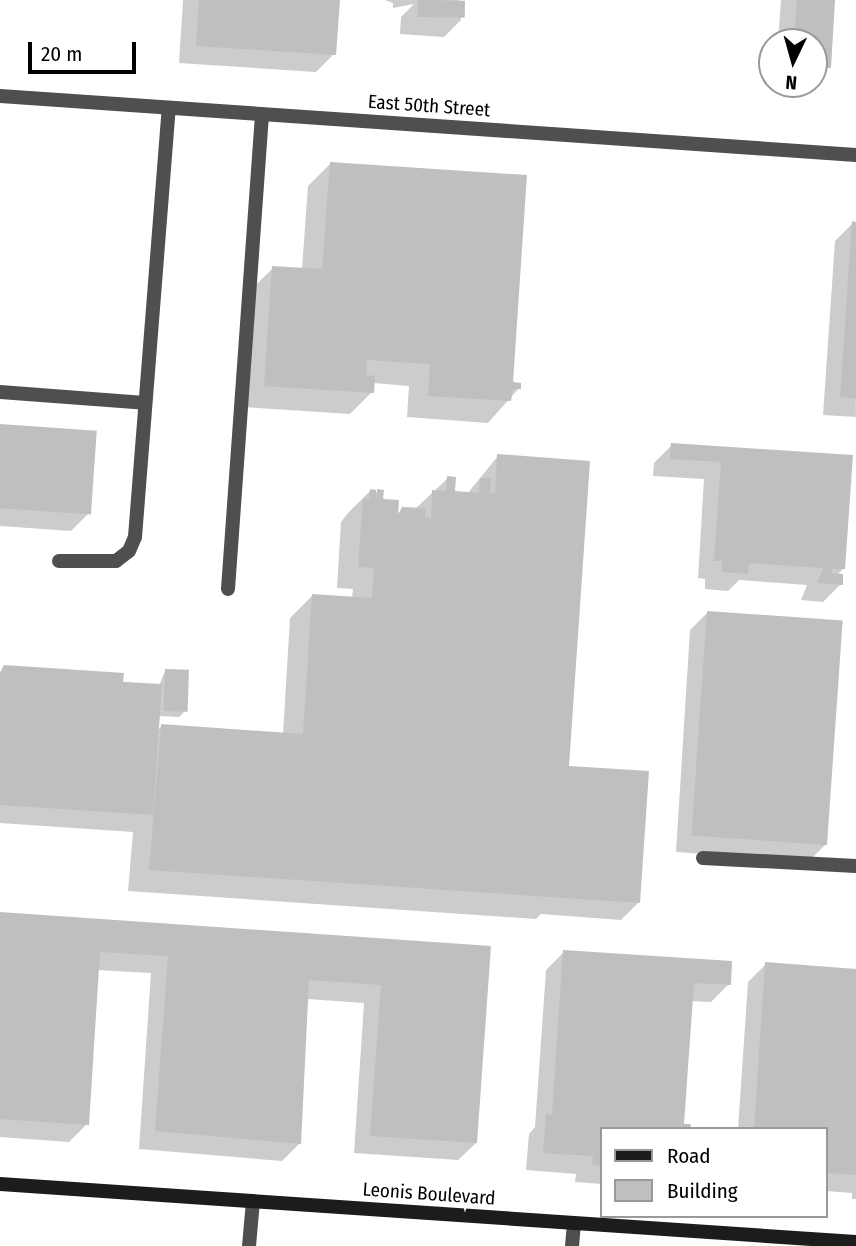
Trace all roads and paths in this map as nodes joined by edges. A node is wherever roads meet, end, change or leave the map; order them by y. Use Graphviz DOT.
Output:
graph roads {
  1 [pos="0,96"];
  2 [pos="169,108"];
  3 [pos="262,114"];
  4 [pos="856,155"];
  5 [pos="0,392"];
  6 [pos="145,403"];
  7 [pos="59,561"];
  8 [pos="228,589"];
  9 [pos="704,858"];
  10 [pos="856,866"];
  11 [pos="0,1184"];
  12 [pos="253,1201"];
  13 [pos="574,1223"];
  14 [pos="743,1240"];
  15 [pos="856,1242"];
  16 [pos="250,1246"];
  17 [pos="572,1246"];
  1 -- 2 [label="street, East 50th Street"];
  2 -- 3 [label="street, East 50th Street"];
  2 -- 6 [label="street"];
  3 -- 4 [label="street, East 50th Street"];
  3 -- 8 [label="street"];
  5 -- 6 [label="street"];
  6 -- 7 [label="street"];
  9 -- 10 [label="street"];
  11 -- 12 [label="main road, Leonis Boulevard"];
  12 -- 13 [label="main road, Leonis Boulevard"];
  12 -- 16 [label="street"];
  13 -- 14 [label="main road, Leonis Boulevard"];
  13 -- 17 [label="street"];
  14 -- 15 [label="main road, Leonis Boulevard"];
}
